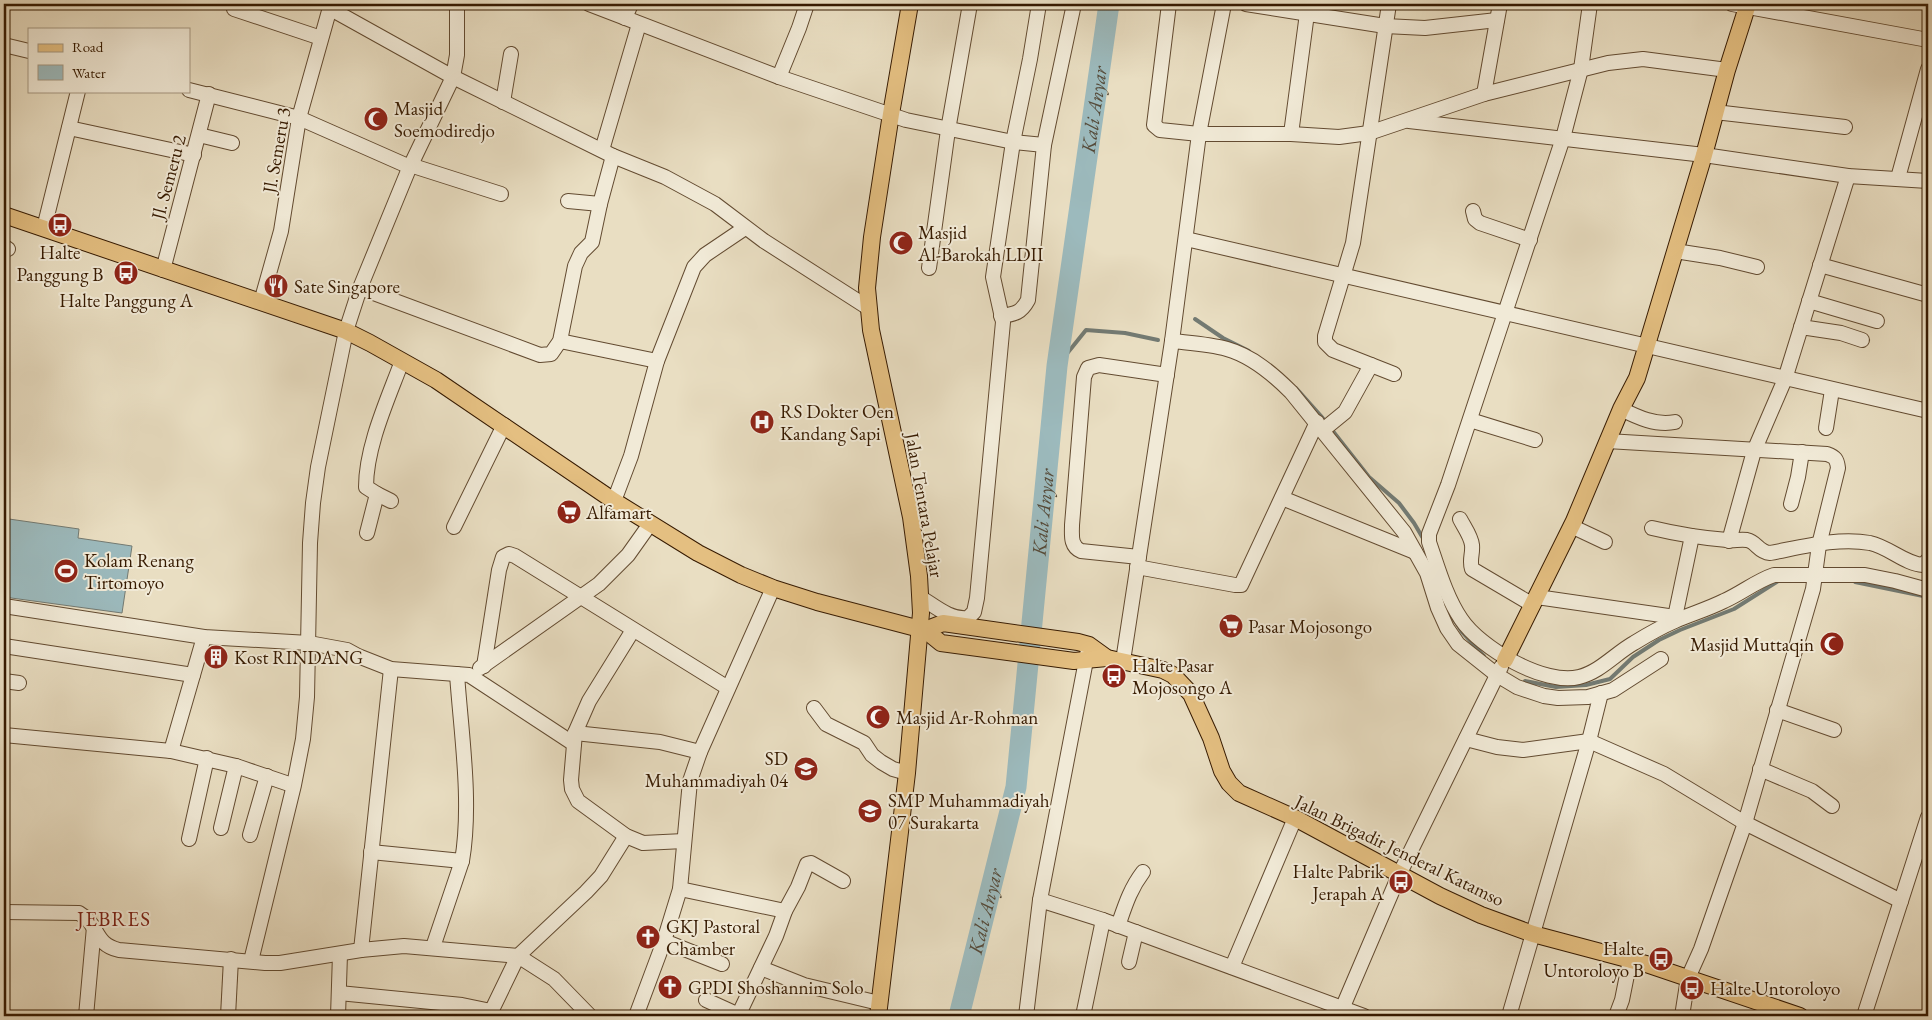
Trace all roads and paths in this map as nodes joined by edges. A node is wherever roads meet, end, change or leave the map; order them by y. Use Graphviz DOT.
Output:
graph roads {
  1 [pos="457,4"];
  2 [pos="589,4"];
  3 [pos="631,4"];
  4 [pos="807,4"];
  5 [pos="910,4"];
  6 [pos="970,4"];
  7 [pos="1039,4"];
  8 [pos="1074,4"];
  9 [pos="1168,4"];
  10 [pos="1224,4"];
  11 [pos="1246,4"];
  12 [pos="1389,4"];
  13 [pos="1500,4"];
  14 [pos="1590,4"];
  15 [pos="1742,5"];
  16 [pos="330,6"];
  17 [pos="1308,8"];
  18 [pos="234,9"];
  19 [pos="625,18"];
  20 [pos="1497,20"];
  21 [pos="639,24"];
  22 [pos="1385,26"];
  23 [pos="320,38"];
  24 [pos="1928,40"];
  25 [pos="4,45"];
  26 [pos="28,51"];
  27 [pos="512,54"];
  28 [pos="1580,69"];
  29 [pos="1928,69"];
  30 [pos="1727,70"];
  31 [pos="453,77"];
  32 [pos="779,77"];
  33 [pos="190,90"];
  34 [pos="78,92"];
  35 [pos="209,94"];
  36 [pos="1484,94"];
  37 [pos="503,102"];
  38 [pos="1715,112"];
  39 [pos="891,114"];
  40 [pos="299,118"];
  41 [pos="1406,121"];
  42 [pos="1845,127"];
  43 [pos="69,128"];
  44 [pos="948,130"];
  45 [pos="1369,133"];
  46 [pos="1199,134"];
  47 [pos="1291,134"];
  48 [pos="199,135"];
  49 [pos="1563,138"];
  50 [pos="1013,142"];
  51 [pos="232,143"];
  52 [pos="1044,145"];
  53 [pos="608,153"];
  54 [pos="194,155"];
  55 [pos="1704,155"];
  56 [pos="410,166"];
  57 [pos="1848,176"];
  58 [pos="1898,178"];
  59 [pos="1928,181"];
  60 [pos="501,194"];
  61 [pos="568,201"];
  62 [pos="600,204"];
  63 [pos="1473,211"];
  64 [pos="4,215"];
  65 [pos="44,228"];
  66 [pos="745,228"];
  67 [pos="1186,239"];
  68 [pos="1530,240"];
  69 [pos="1675,251"];
  70 [pos="1820,265"];
  71 [pos="1757,267"];
  72 [pos="930,268"];
  73 [pos="163,270"];
  74 [pos="1345,275"];
  75 [pos="360,288"];
  76 [pos="1928,295"];
  77 [pos="1809,301"];
  78 [pos="261,302"];
  79 [pos="867,307"];
  80 [pos="1505,314"];
  81 [pos="1001,316"];
  82 [pos="1877,320"];
  83 [pos="1801,327"];
  84 [pos="346,331"];
  85 [pos="1862,340"];
  86 [pos="560,341"];
  87 [pos="1172,341"];
  88 [pos="1648,345"];
  89 [pos="402,361"];
  90 [pos="657,361"];
  91 [pos="1371,365"];
  92 [pos="1394,374"];
  93 [pos="1167,375"];
  94 [pos="1785,379"];
  95 [pos="1832,390"];
  96 [pos="1621,409"];
  97 [pos="1928,411"];
  98 [pos="1470,420"];
  99 [pos="1675,422"];
  100 [pos="504,425"];
  101 [pos="1325,426"];
  102 [pos="1826,428"];
  103 [pos="1535,440"];
  104 [pos="1607,441"];
  105 [pos="1754,451"];
  106 [pos="1802,452"];
  107 [pos="377,494"];
  108 [pos="1282,498"];
  109 [pos="391,500"];
  110 [pos="614,501"];
  111 [pos="1791,504"];
  112 [pos="1460,519"];
  113 [pos="650,524"];
  114 [pos="1571,526"];
  115 [pos="454,527"];
  116 [pos="1652,528"];
  117 [pos="367,533"];
  118 [pos="1692,536"];
  119 [pos="1729,541"];
  120 [pos="1605,542"];
  121 [pos="1819,545"];
  122 [pos="1423,553"];
  123 [pos="1928,560"];
  124 [pos="1138,562"];
  125 [pos="1814,581"];
  126 [pos="772,588"];
  127 [pos="1928,590"];
  128 [pos="583,597"];
  129 [pos="920,597"];
  130 [pos="1534,601"];
  131 [pos="4,606"];
  132 [pos="1674,619"];
  133 [pos="633,630"];
  134 [pos="923,630"];
  135 [pos="204,636"];
  136 [pos="308,643"];
  137 [pos="1084,644"];
  138 [pos="4,646"];
  139 [pos="1107,658"];
  140 [pos="1505,659"];
  141 [pos="1661,659"];
  142 [pos="1080,661"];
  143 [pos="1123,662"];
  144 [pos="484,666"];
  145 [pos="391,669"];
  146 [pos="463,674"];
  147 [pos="193,675"];
  148 [pos="1497,675"];
  149 [pos="4,681"];
  150 [pos="19,683"];
  151 [pos="728,688"];
  152 [pos="1601,693"];
  153 [pos="814,708"];
  154 [pos="1778,710"];
  155 [pos="1834,730"];
  156 [pos="4,735"];
  157 [pos="575,738"];
  158 [pos="1466,739"];
  159 [pos="1589,741"];
  160 [pos="171,751"];
  161 [pos="700,752"];
  162 [pos="207,758"];
  163 [pos="236,766"];
  164 [pos="1760,769"];
  165 [pos="907,773"];
  166 [pos="267,776"];
  167 [pos="289,784"];
  168 [pos="1832,806"];
  169 [pos="1928,816"];
  170 [pos="1295,818"];
  171 [pos="1744,823"];
  172 [pos="221,828"];
  173 [pos="1926,833"];
  174 [pos="250,835"];
  175 [pos="626,836"];
  176 [pos="189,839"];
  177 [pos="684,841"];
  178 [pos="371,852"];
  179 [pos="462,861"];
  180 [pos="1144,872"];
  181 [pos="1400,873"];
  182 [pos="843,881"];
  183 [pos="680,889"];
  184 [pos="1040,900"];
  185 [pos="1901,901"];
  186 [pos="785,911"];
  187 [pos="4,912"];
  188 [pos="1103,920"];
  189 [pos="94,926"];
  190 [pos="1118,926"];
  191 [pos="1136,932"];
  192 [pos="1533,934"];
  193 [pos="664,941"];
  194 [pos="434,947"];
  195 [pos="361,950"];
  196 [pos="340,954"];
  197 [pos="518,956"];
  198 [pos="231,960"];
  199 [pos="1630,960"];
  200 [pos="251,962"];
  201 [pos="1129,962"];
  202 [pos="722,964"];
  203 [pos="1232,967"];
  204 [pos="761,968"];
  205 [pos="1688,978"];
  206 [pos="339,993"];
  207 [pos="706,1000"];
  208 [pos="878,1010"];
  209 [pos="1340,1012"];
  210 [pos="490,1014"];
  211 [pos="738,1015"];
  212 [pos="86,1016"];
  213 [pos="228,1016"];
  214 [pos="338,1016"];
  215 [pos="590,1016"];
  216 [pos="636,1016"];
  217 [pos="1026,1016"];
  218 [pos="1083,1016"];
  219 [pos="1364,1016"];
  220 [pos="1509,1016"];
  221 [pos="1616,1016"];
  222 [pos="1682,1016"];
  223 [pos="1800,1016"];
  224 [pos="1864,1016"];
  1 -- 31 [label="street"];
  2 -- 19 [label="street"];
  3 -- 19 [label="street"];
  4 -- 32 [label="street"];
  5 -- 39 [label="main road, Jalan Tentara Pelajar"];
  6 -- 44 [label="street"];
  7 -- 50 [label="street"];
  8 -- 52 [label="street"];
  9 -- 46 [label="street"];
  10 -- 46 [label="street"];
  11 -- 17 [label="street"];
  12 -- 22 [label="street"];
  13 -- 20 [label="street"];
  14 -- 28 [label="street"];
  15 -- 24 [label="street"];
  15 -- 30 [label="main road"];
  16 -- 23 [label="street, Jl. Semeru 3"];
  16 -- 31 [label="street"];
  17 -- 22 [label="street"];
  17 -- 47 [label="street"];
  18 -- 23 [label="street"];
  19 -- 21 [label="street"];
  20 -- 22 [label="street"];
  20 -- 36 [label="street"];
  21 -- 32 [label="street"];
  21 -- 53 [label="street"];
  22 -- 45 [label="street"];
  23 -- 40 [label="street, Jl. Semeru 3"];
  25 -- 26 [label="street"];
  27 -- 37 [label="street"];
  28 -- 30 [label="street"];
  28 -- 36 [label="street"];
  28 -- 49 [label="street"];
  29 -- 58 [label="street"];
  30 -- 38 [label="main road"];
  31 -- 37 [label="street"];
  31 -- 56 [label="street"];
  32 -- 39 [label="street"];
  33 -- 35 [label="street"];
  34 -- 43 [label="street"];
  35 -- 40 [label="street"];
  35 -- 48 [label="street, Jl. Semeru 2"];
  36 -- 41 [label="street"];
  37 -- 53 [label="street"];
  38 -- 42 [label="street"];
  38 -- 55 [label="main road"];
  39 -- 44 [label="street"];
  39 -- 79 [label="main road, Jalan Tentara Pelajar"];
  40 -- 56 [label="street"];
  40 -- 78 [label="street, Jl. Semeru 3"];
  41 -- 45 [label="street"];
  41 -- 49 [label="street"];
  43 -- 54 [label="street"];
  43 -- 65 [label="street"];
  44 -- 50 [label="street"];
  44 -- 72 [label="street"];
  45 -- 47 [label="street"];
  45 -- 74 [label="street"];
  46 -- 47 [label="street"];
  46 -- 67 [label="street"];
  48 -- 51 [label="street"];
  48 -- 54 [label="street, Jl. Semeru 2"];
  49 -- 55 [label="street"];
  49 -- 68 [label="street"];
  50 -- 52 [label="street"];
  50 -- 81 [label="street"];
  52 -- 81 [label="street"];
  53 -- 62 [label="street"];
  53 -- 66 [label="street"];
  54 -- 73 [label="street, Jl. Semeru 2"];
  55 -- 57 [label="street"];
  55 -- 69 [label="main road"];
  56 -- 60 [label="street"];
  56 -- 75 [label="street"];
  57 -- 58 [label="street"];
  57 -- 70 [label="street"];
  58 -- 59 [label="street"];
  61 -- 62 [label="street"];
  62 -- 86 [label="street"];
  63 -- 68 [label="street"];
  64 -- 65 [label="main road"];
  65 -- 73 [label="main road"];
  66 -- 79 [label="street"];
  66 -- 90 [label="street"];
  67 -- 74 [label="street"];
  67 -- 87 [label="street"];
  68 -- 80 [label="street"];
  69 -- 71 [label="street"];
  69 -- 88 [label="main road"];
  70 -- 76 [label="street"];
  70 -- 77 [label="street"];
  73 -- 78 [label="main road"];
  74 -- 80 [label="street"];
  74 -- 91 [label="street"];
  75 -- 84 [label="street"];
  75 -- 86 [label="street"];
  77 -- 82 [label="street"];
  77 -- 83 [label="street"];
  78 -- 84 [label="main road"];
  79 -- 129 [label="main road, Jalan Tentara Pelajar"];
  80 -- 88 [label="street"];
  80 -- 98 [label="street"];
  81 -- 129 [label="street"];
  83 -- 85 [label="street"];
  83 -- 94 [label="street"];
  84 -- 89 [label="main road"];
  84 -- 136 [label="street"];
  86 -- 90 [label="street"];
  87 -- 93 [label="street"];
  87 -- 101 [label="street"];
  88 -- 94 [label="street"];
  88 -- 96 [label="main road"];
  89 -- 100 [label="main road"];
  89 -- 107 [label="street"];
  90 -- 110 [label="street"];
  91 -- 92 [label="street"];
  91 -- 101 [label="street"];
  93 -- 124 [label="street"];
  93 -- 124 [label="street"];
  94 -- 95 [label="street"];
  94 -- 105 [label="street"];
  95 -- 97 [label="street"];
  95 -- 102 [label="street"];
  96 -- 99 [label="street"];
  96 -- 104 [label="main road"];
  98 -- 103 [label="street"];
  98 -- 122 [label="street"];
  100 -- 110 [label="main road"];
  100 -- 115 [label="street"];
  101 -- 108 [label="street"];
  101 -- 122 [label="street"];
  104 -- 105 [label="street"];
  104 -- 114 [label="main road"];
  105 -- 106 [label="street"];
  105 -- 119 [label="street"];
  106 -- 111 [label="street"];
  106 -- 121 [label="street"];
  107 -- 109 [label="street"];
  107 -- 117 [label="street"];
  108 -- 122 [label="street"];
  108 -- 124 [label="street"];
  110 -- 113 [label="main road"];
  112 -- 130 [label="street"];
  113 -- 126 [label="main road"];
  113 -- 128 [label="street"];
  114 -- 120 [label="street"];
  114 -- 130 [label="main road"];
  116 -- 118 [label="street"];
  118 -- 119 [label="street"];
  118 -- 132 [label="street"];
  119 -- 121 [label="street"];
  121 -- 123 [label="street"];
  121 -- 125 [label="street"];
  122 -- 140 [label="street"];
  122 -- 148 [label="street"];
  124 -- 143 [label="street"];
  125 -- 127 [label="street"];
  125 -- 132 [label="street"];
  125 -- 154 [label="street"];
  126 -- 134 [label="main road"];
  126 -- 151 [label="street"];
  128 -- 133 [label="street"];
  128 -- 144 [label="street"];
  128 -- 144 [label="street"];
  129 -- 134 [label="main road, Jalan Tentara Pelajar"];
  130 -- 132 [label="street"];
  130 -- 140 [label="main road"];
  131 -- 135 [label="street"];
  132 -- 140 [label="street"];
  133 -- 151 [label="street"];
  133 -- 157 [label="street"];
  134 -- 137 [label="main road"];
  134 -- 142 [label="main road"];
  134 -- 165 [label="main road, Jalan Tentara Pelajar"];
  135 -- 136 [label="street"];
  135 -- 147 [label="street"];
  136 -- 145 [label="street"];
  136 -- 200 [label="street"];
  137 -- 139 [label="main road"];
  137 -- 142 [label="street"];
  138 -- 147 [label="street"];
  139 -- 142 [label="main road"];
  139 -- 143 [label="main road, Jalan Brigadir Jenderal Katamso"];
  140 -- 148 [label="street"];
  141 -- 152 [label="street"];
  142 -- 184 [label="street"];
  143 -- 170 [label="main road, Jalan Brigadir Jenderal Katamso"];
  144 -- 146 [label="street"];
  145 -- 146 [label="street"];
  145 -- 178 [label="street"];
  146 -- 157 [label="street"];
  146 -- 179 [label="street"];
  147 -- 160 [label="street"];
  148 -- 152 [label="street"];
  148 -- 158 [label="street"];
  149 -- 150 [label="street"];
  151 -- 161 [label="street"];
  152 -- 159 [label="street"];
  153 -- 165 [label="street"];
  154 -- 155 [label="street"];
  154 -- 164 [label="street"];
  156 -- 160 [label="street"];
  157 -- 161 [label="street"];
  157 -- 175 [label="street"];
  158 -- 159 [label="street"];
  158 -- 181 [label="street"];
  159 -- 171 [label="street"];
  159 -- 192 [label="street"];
  160 -- 162 [label="street"];
  161 -- 177 [label="street"];
  162 -- 163 [label="street"];
  162 -- 176 [label="street"];
  163 -- 166 [label="street"];
  163 -- 172 [label="street"];
  164 -- 168 [label="street"];
  164 -- 171 [label="street"];
  165 -- 208 [label="main road, Jalan Tentara Pelajar"];
  166 -- 167 [label="street"];
  166 -- 174 [label="street"];
  169 -- 173 [label="street"];
  170 -- 181 [label="main road, Jalan Brigadir Jenderal Katamso"];
  170 -- 203 [label="street"];
  171 -- 185 [label="street"];
  171 -- 205 [label="street"];
  173 -- 185 [label="street"];
  175 -- 177 [label="street"];
  175 -- 197 [label="street"];
  177 -- 183 [label="street"];
  178 -- 179 [label="street"];
  178 -- 195 [label="street"];
  179 -- 194 [label="street"];
  180 -- 190 [label="street"];
  181 -- 192 [label="main road, Jalan Brigadir Jenderal Katamso"];
  181 -- 209 [label="street"];
  182 -- 186 [label="street"];
  183 -- 186 [label="street"];
  183 -- 193 [label="street"];
  184 -- 188 [label="street"];
  184 -- 217 [label="street"];
  185 -- 224 [label="street"];
  186 -- 204 [label="street"];
  187 -- 189 [label="street"];
  188 -- 190 [label="street"];
  188 -- 218 [label="street"];
  189 -- 198 [label="street"];
  189 -- 212 [label="street"];
  190 -- 191 [label="street"];
  191 -- 201 [label="street"];
  191 -- 203 [label="street"];
  192 -- 199 [label="main road, Jalan Brigadir Jenderal Katamso"];
  192 -- 220 [label="street"];
  193 -- 202 [label="street"];
  193 -- 216 [label="street"];
  194 -- 195 [label="street"];
  194 -- 197 [label="street"];
  195 -- 196 [label="street"];
  196 -- 200 [label="street"];
  196 -- 206 [label="street"];
  197 -- 210 [label="street"];
  197 -- 215 [label="street"];
  198 -- 200 [label="street"];
  198 -- 213 [label="street"];
  199 -- 205 [label="main road, Jalan Brigadir Jenderal Katamso"];
  199 -- 221 [label="street"];
  203 -- 209 [label="street"];
  204 -- 208 [label="street"];
  204 -- 211 [label="street"];
  205 -- 222 [label="street"];
  205 -- 223 [label="main road, Jalan Brigadir Jenderal Katamso"];
  206 -- 210 [label="street"];
  206 -- 214 [label="street"];
  207 -- 211 [label="street"];
  209 -- 219 [label="street"];
}
